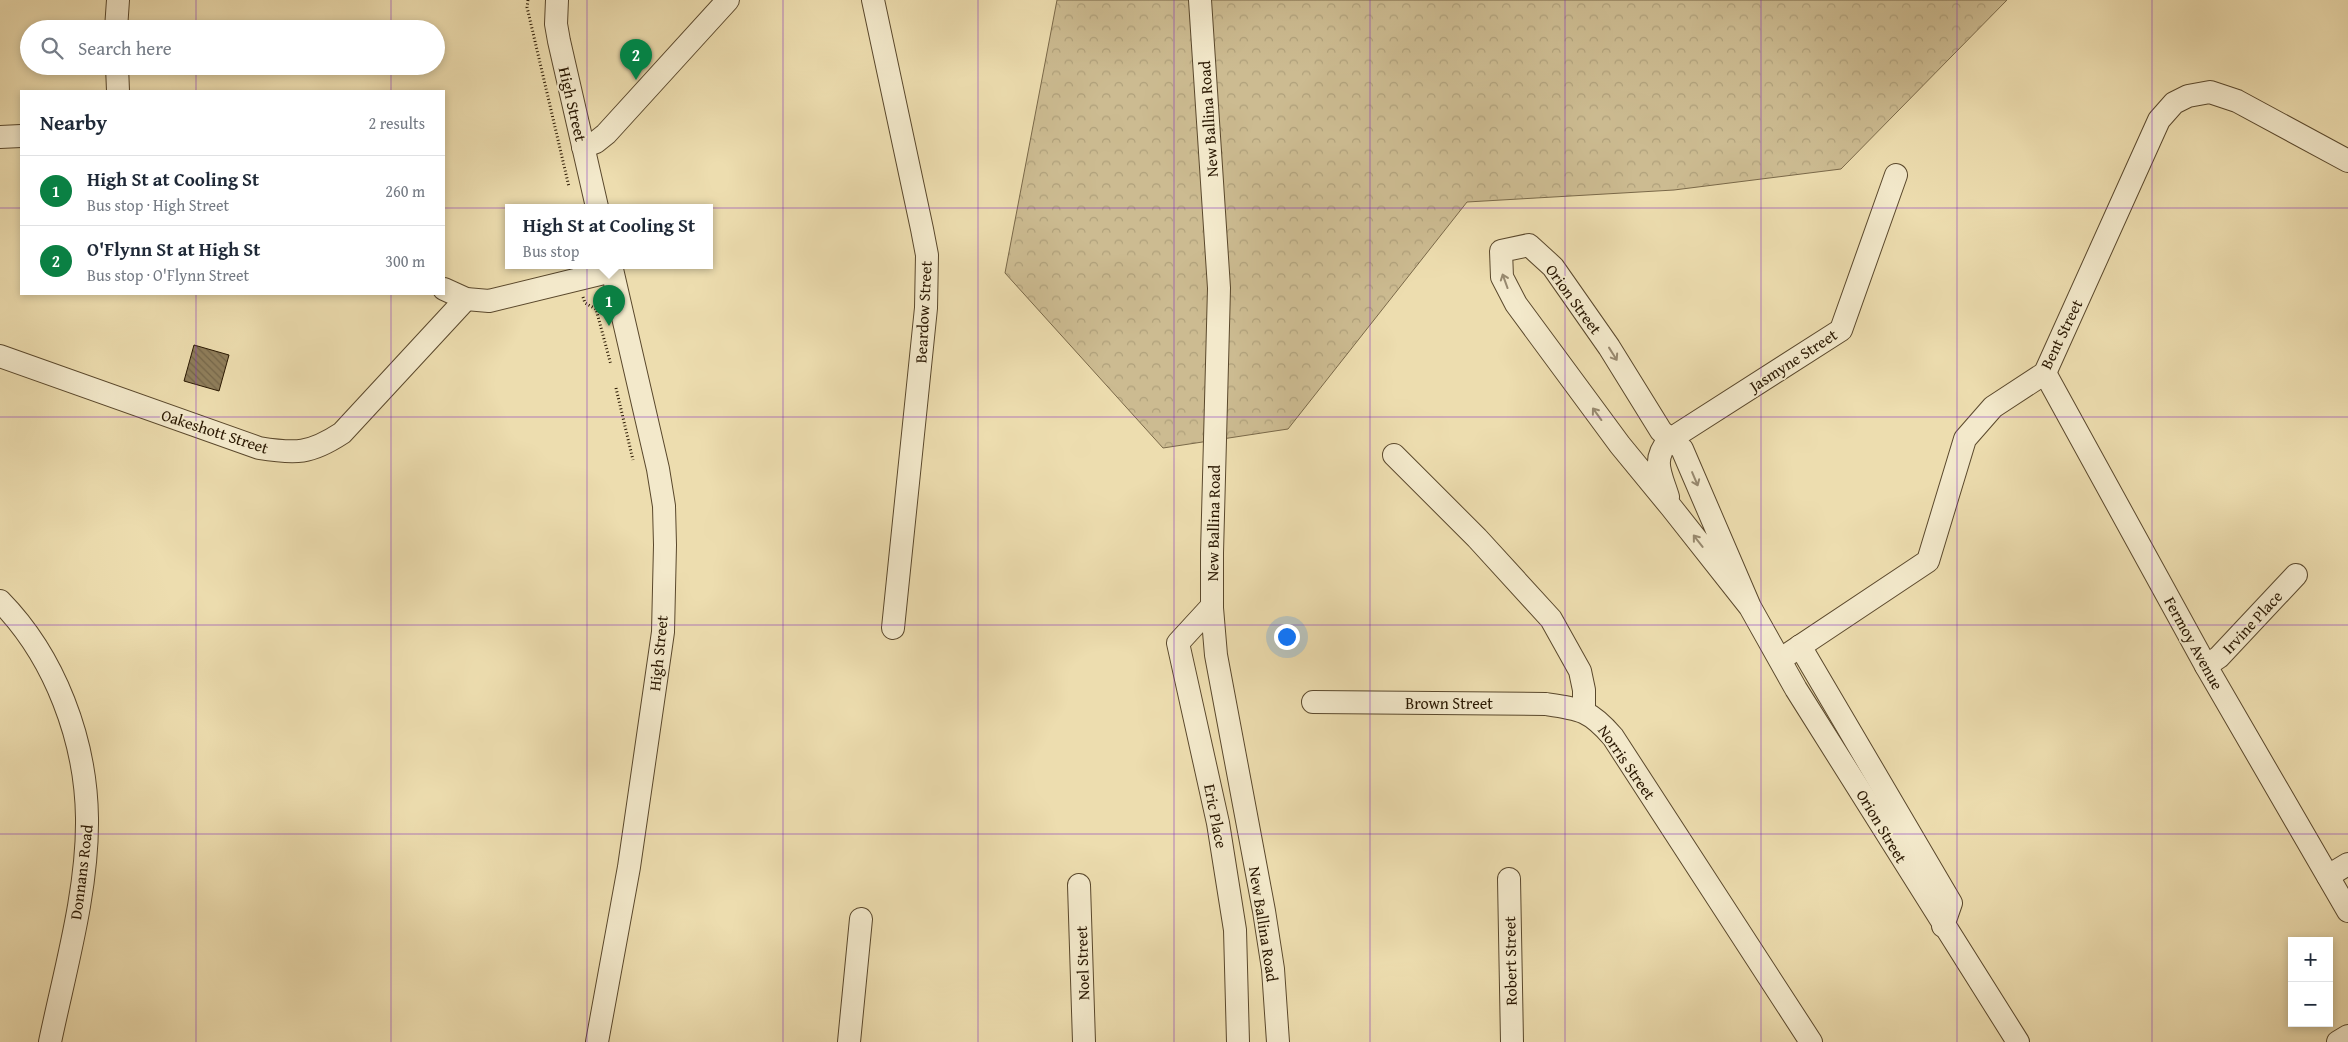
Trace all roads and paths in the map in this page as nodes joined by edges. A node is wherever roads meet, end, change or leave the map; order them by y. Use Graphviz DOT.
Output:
graph roads {
  1 [pos="118,0"];
  2 [pos="528,0"];
  3 [pos="557,0"];
  4 [pos="728,0"];
  5 [pos="872,0"];
  6 [pos="1200,0"];
  7 [pos="117,20"];
  8 [pos="117,75"];
  9 [pos="118,90"];
  10 [pos="20,136"];
  11 [pos="0,137"];
  12 [pos="583,147"];
  13 [pos="2348,161"];
  14 [pos="1896,175"];
  15 [pos="569,188"];
  16 [pos="596,204"];
  17 [pos="607,269"];
  18 [pos="611,269"];
  19 [pos="445,289"];
  20 [pos="581,290"];
  21 [pos="466,299"];
  22 [pos="0,356"];
  23 [pos="611,366"];
  24 [pos="2045,373"];
  25 [pos="616,385"];
  26 [pos="1669,440"];
  27 [pos="1394,455"];
  28 [pos="635,468"];
  29 [pos="1671,507"];
  30 [pos="2296,575"];
  31 [pos="0,601"];
  32 [pos="1212,606"];
  33 [pos="1750,607"];
  34 [pos="893,628"];
  35 [pos="1800,646"];
  36 [pos="1781,659"];
  37 [pos="2206,666"];
  38 [pos="1313,702"];
  39 [pos="1584,711"];
  40 [pos="2348,864"];
  41 [pos="2328,876"];
  42 [pos="1509,879"];
  43 [pos="1079,885"];
  44 [pos="2348,911"];
  45 [pos="861,919"];
  46 [pos="1943,926"];
  47 [pos="2348,1036"];
  48 [pos="50,1042"];
  49 [pos="597,1042"];
  50 [pos="849,1042"];
  51 [pos="1084,1042"];
  52 [pos="1238,1042"];
  53 [pos="1278,1042"];
  54 [pos="1512,1042"];
  55 [pos="1811,1042"];
  56 [pos="2018,1042"];
  57 [pos="2338,1042"];
  1 -- 7 [label="street"];
  2 -- 15 [label="path"];
  3 -- 12 [label="street, High Street"];
  4 -- 12 [label="street"];
  5 -- 34 [label="street, Beardow Street"];
  6 -- 32 [label="street, New Ballina Road"];
  8 -- 9 [label="street"];
  10 -- 11 [label="street"];
  12 -- 16 [label="street, High Street"];
  13 -- 24 [label="street, Bent Street"];
  14 -- 26 [label="street, Jasmyne Street"];
  17 -- 21 [label="street"];
  18 -- 49 [label="street, High Street"];
  19 -- 21 [label="street"];
  20 -- 23 [label="path"];
  21 -- 22 [label="street, Oakeshott Street"];
  24 -- 35 [label="street, Bent Street"];
  24 -- 37 [label="street, Fermoy Avenue"];
  25 -- 28 [label="path"];
  26 -- 29 [label="street"];
  29 -- 26 [label="street, Orion Street, one-way"];
  26 -- 33 [label="street, Orion Street, one-way"];
  27 -- 39 [label="street, Norris Street"];
  33 -- 29 [label="street, Orion Street, one-way"];
  30 -- 37 [label="street, Irvine Place"];
  31 -- 48 [label="street, Donnans Road"];
  32 -- 52 [label="street, Eric Place"];
  32 -- 53 [label="street, New Ballina Road"];
  33 -- 36 [label="street, Orion Street"];
  35 -- 36 [label="street, Bent Street"];
  35 -- 46 [label="street"];
  36 -- 46 [label="street, Orion Street"];
  37 -- 41 [label="street, Fermoy Avenue"];
  38 -- 39 [label="street, Brown Street"];
  39 -- 55 [label="street, Norris Street"];
  40 -- 41 [label="street"];
  41 -- 44 [label="street, Fermoy Avenue"];
  42 -- 54 [label="street, Robert Street"];
  43 -- 51 [label="street, Noel Street"];
  45 -- 50 [label="street"];
  46 -- 56 [label="street, Orion Street"];
  47 -- 57 [label="street"];
}
